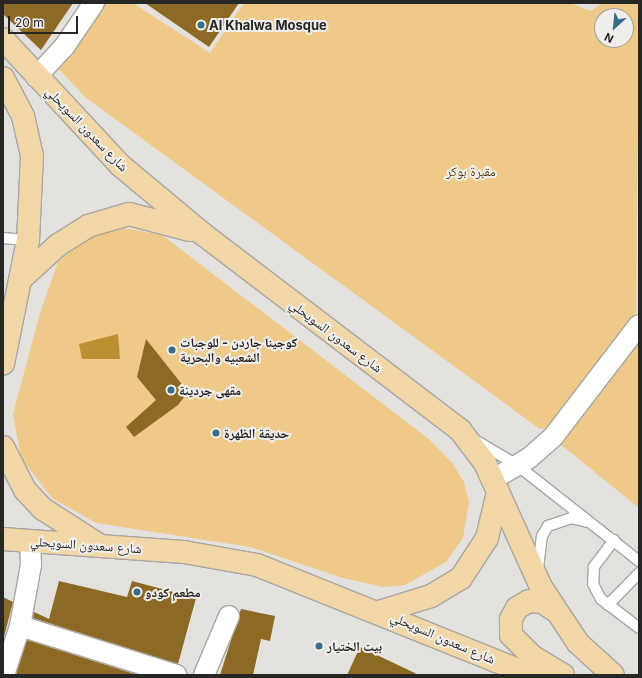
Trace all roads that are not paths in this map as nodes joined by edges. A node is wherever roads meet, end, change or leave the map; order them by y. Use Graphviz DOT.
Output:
graph roads {
  1 [pos="94,3"];
  2 [pos="3,39"];
  3 [pos="36,76"];
  4 [pos="3,78"];
  5 [pos="204,235"];
  6 [pos="3,238"];
  7 [pos="28,240"];
  8 [pos="22,278"];
  9 [pos="639,325"];
  10 [pos="3,364"];
  11 [pos="460,430"];
  12 [pos="3,447"];
  13 [pos="517,465"];
  14 [pos="495,488"];
  15 [pos="595,525"];
  16 [pos="3,539"];
  17 [pos="614,540"];
  18 [pos="30,541"];
  19 [pos="100,545"];
  20 [pos="639,561"];
  21 [pos="639,573"];
  22 [pos="541,587"];
  23 [pos="608,605"];
  24 [pos="556,611"];
  25 [pos="379,612"];
  26 [pos="229,616"];
  27 [pos="20,626"];
  28 [pos="639,628"];
  29 [pos="4,675"];
  30 [pos="176,675"];
  31 [pos="204,675"];
  32 [pos="530,675"];
  33 [pos="563,675"];
  34 [pos="613,675"];
  1 -- 3 [label="street"];
  2 -- 3 [label="main road, شارع سعدون السويحلي"];
  3 -- 5 [label="main road, شارع سعدون السويحلي"];
  4 -- 7 [label="main road"];
  5 -- 8 [label="main road"];
  5 -- 11 [label="main road, شارع سعدون السويحلي"];
  6 -- 7 [label="lane"];
  7 -- 8 [label="main road"];
  8 -- 10 [label="main road"];
  9 -- 13 [label="street"];
  11 -- 13 [label="lane"];
  11 -- 14 [label="main road, شارع سعدون السويحلي"];
  12 -- 19 [label="main road"];
  13 -- 14 [label="street"];
  13 -- 15 [label="lane"];
  14 -- 22 [label="main road, شارع سعدون السويحلي"];
  14 -- 25 [label="main road"];
  15 -- 17 [label="lane"];
  15 -- 22 [label="lane"];
  16 -- 18 [label="main road, شارع سعدون السويحلي"];
  17 -- 20 [label="lane"];
  17 -- 23 [label="lane"];
  18 -- 19 [label="main road, شارع سعدون السويحلي"];
  18 -- 27 [label="street"];
  19 -- 25 [label="main road, شارع سعدون السويحلي"];
  21 -- 23 [label="lane"];
  22 -- 24 [label="main road, شارع سعدون السويحلي"];
  23 -- 28 [label="lane"];
  24 -- 33 [label="main road"];
  24 -- 34 [label="main road, شارع سعدون السويحلي"];
  25 -- 32 [label="main road, شارع سعدون السويحلي"];
  26 -- 31 [label="street"];
  27 -- 29 [label="street"];
  27 -- 30 [label="street"];
}
